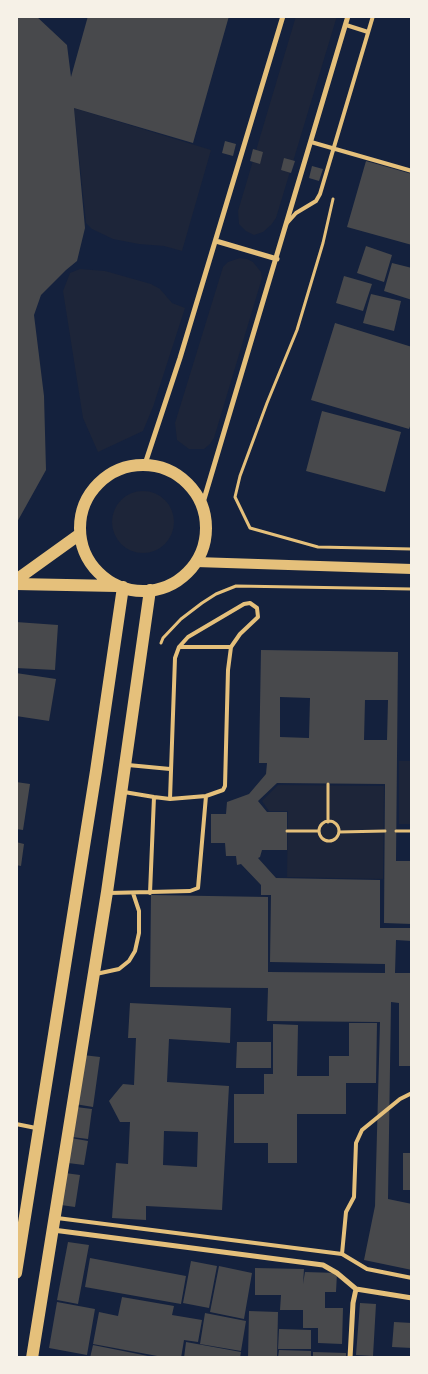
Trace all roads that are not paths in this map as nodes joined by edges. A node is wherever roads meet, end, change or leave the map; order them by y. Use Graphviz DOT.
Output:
graph roads {
  1 [pos="283,16"];
  2 [pos="348,16"];
  3 [pos="373,16"];
  4 [pos="346,25"];
  5 [pos="368,32"];
  6 [pos="311,142"];
  7 [pos="333,149"];
  8 [pos="412,171"];
  9 [pos="286,226"];
  10 [pos="216,241"];
  11 [pos="276,259"];
  12 [pos="145,464"];
  13 [pos="202,506"];
  14 [pos="80,534"];
  15 [pos="196,562"];
  16 [pos="412,569"];
  17 [pos="16,580"];
  18 [pos="16,584"];
  19 [pos="120,586"];
  20 [pos="150,590"];
  21 [pos="179,647"];
  22 [pos="231,647"];
  23 [pos="124,764"];
  24 [pos="170,769"];
  25 [pos="122,791"];
  26 [pos="206,796"];
  27 [pos="154,798"];
  28 [pos="170,798"];
  29 [pos="107,892"];
  30 [pos="133,893"];
  31 [pos="150,893"];
  32 [pos="94,974"];
  33 [pos="412,1093"];
  34 [pos="16,1124"];
  35 [pos="39,1128"];
  36 [pos="54,1224"];
  37 [pos="342,1254"];
  38 [pos="16,1273"];
  39 [pos="412,1278"];
  40 [pos="356,1289"];
  41 [pos="412,1298"];
  42 [pos="32,1358"];
  43 [pos="350,1358"];
  1 -- 10 [label="street"];
  2 -- 4 [label="street"];
  3 -- 5 [label="lane"];
  4 -- 5 [label="lane"];
  4 -- 6 [label="street"];
  5 -- 7 [label="lane"];
  6 -- 7 [label="lane"];
  6 -- 9 [label="street"];
  7 -- 8 [label="lane"];
  7 -- 9 [label="lane"];
  9 -- 11 [label="street"];
  10 -- 11 [label="street"];
  10 -- 12 [label="street"];
  11 -- 13 [label="street"];
  12 -- 13 [label="main road"];
  12 -- 14 [label="main road"];
  13 -- 15 [label="main road"];
  14 -- 17 [label="main road"];
  14 -- 19 [label="main road"];
  15 -- 16 [label="main road"];
  15 -- 20 [label="main road"];
  18 -- 19 [label="main road"];
  19 -- 20 [label="main road"];
  19 -- 35 [label="main road"];
  20 -- 23 [label="main road"];
  21 -- 22 [label="lane"];
  21 -- 22 [label="lane"];
  21 -- 24 [label="lane"];
  22 -- 26 [label="lane"];
  23 -- 24 [label="lane"];
  23 -- 25 [label="main road"];
  24 -- 28 [label="lane"];
  25 -- 27 [label="lane"];
  25 -- 29 [label="main road"];
  26 -- 28 [label="lane"];
  26 -- 31 [label="lane"];
  27 -- 28 [label="lane"];
  27 -- 31 [label="lane"];
  29 -- 30 [label="lane"];
  29 -- 32 [label="main road"];
  30 -- 31 [label="lane"];
  30 -- 32 [label="lane"];
  32 -- 36 [label="main road"];
  33 -- 37 [label="lane"];
  34 -- 35 [label="lane"];
  35 -- 38 [label="main road"];
  36 -- 37 [label="lane"];
  36 -- 40 [label="street"];
  36 -- 42 [label="main road"];
  37 -- 39 [label="lane"];
  40 -- 41 [label="street"];
  40 -- 43 [label="street"];
}
